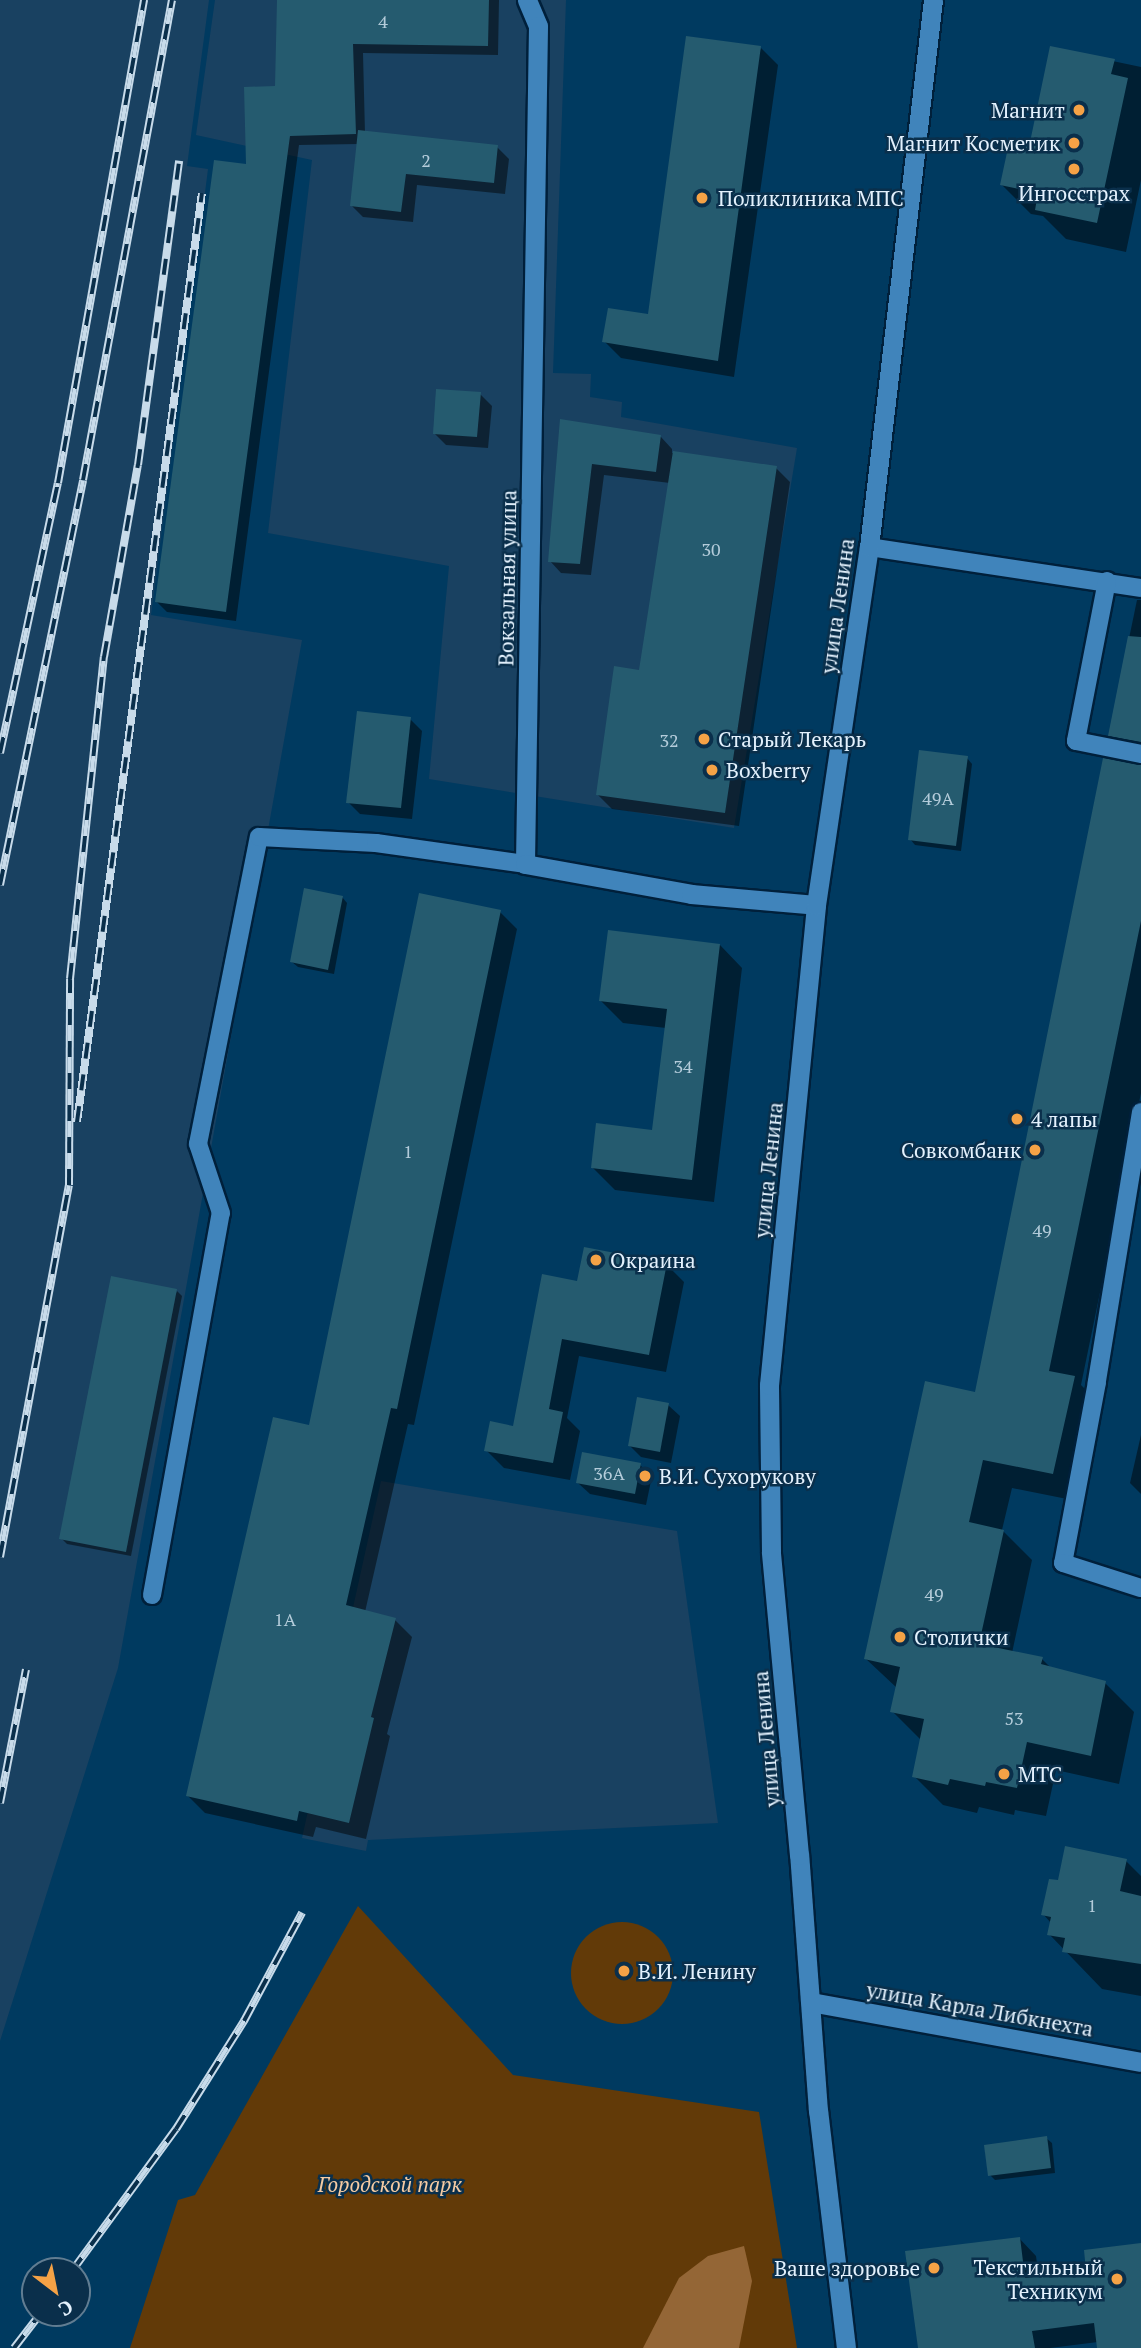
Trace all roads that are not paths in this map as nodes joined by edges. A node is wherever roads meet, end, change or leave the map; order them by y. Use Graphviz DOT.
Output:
graph roads {
  1 [pos="527,0"];
  2 [pos="933,0"];
  3 [pos="869,547"];
  4 [pos="1107,581"];
  5 [pos="1141,588"];
  6 [pos="1141,754"];
  7 [pos="524,864"];
  8 [pos="816,905"];
  9 [pos="1141,1112"];
  10 [pos="1141,1588"];
  11 [pos="152,1595"];
  12 [pos="811,2002"];
  13 [pos="1141,2062"];
  14 [pos="846,2348"];
  1 -- 7 [label="main road, Вокзальная улица"];
  2 -- 3 [label="main road, улица Ленина"];
  3 -- 4 [label="lane"];
  3 -- 8 [label="main road, улица Ленина"];
  4 -- 5 [label="lane"];
  4 -- 6 [label="lane"];
  7 -- 8 [label="main road"];
  7 -- 11 [label="lane"];
  8 -- 12 [label="main road, улица Ленина"];
  9 -- 10 [label="lane"];
  12 -- 13 [label="main road, улица Карла Либкнехта"];
  12 -- 14 [label="main road, улица Ленина"];
}
